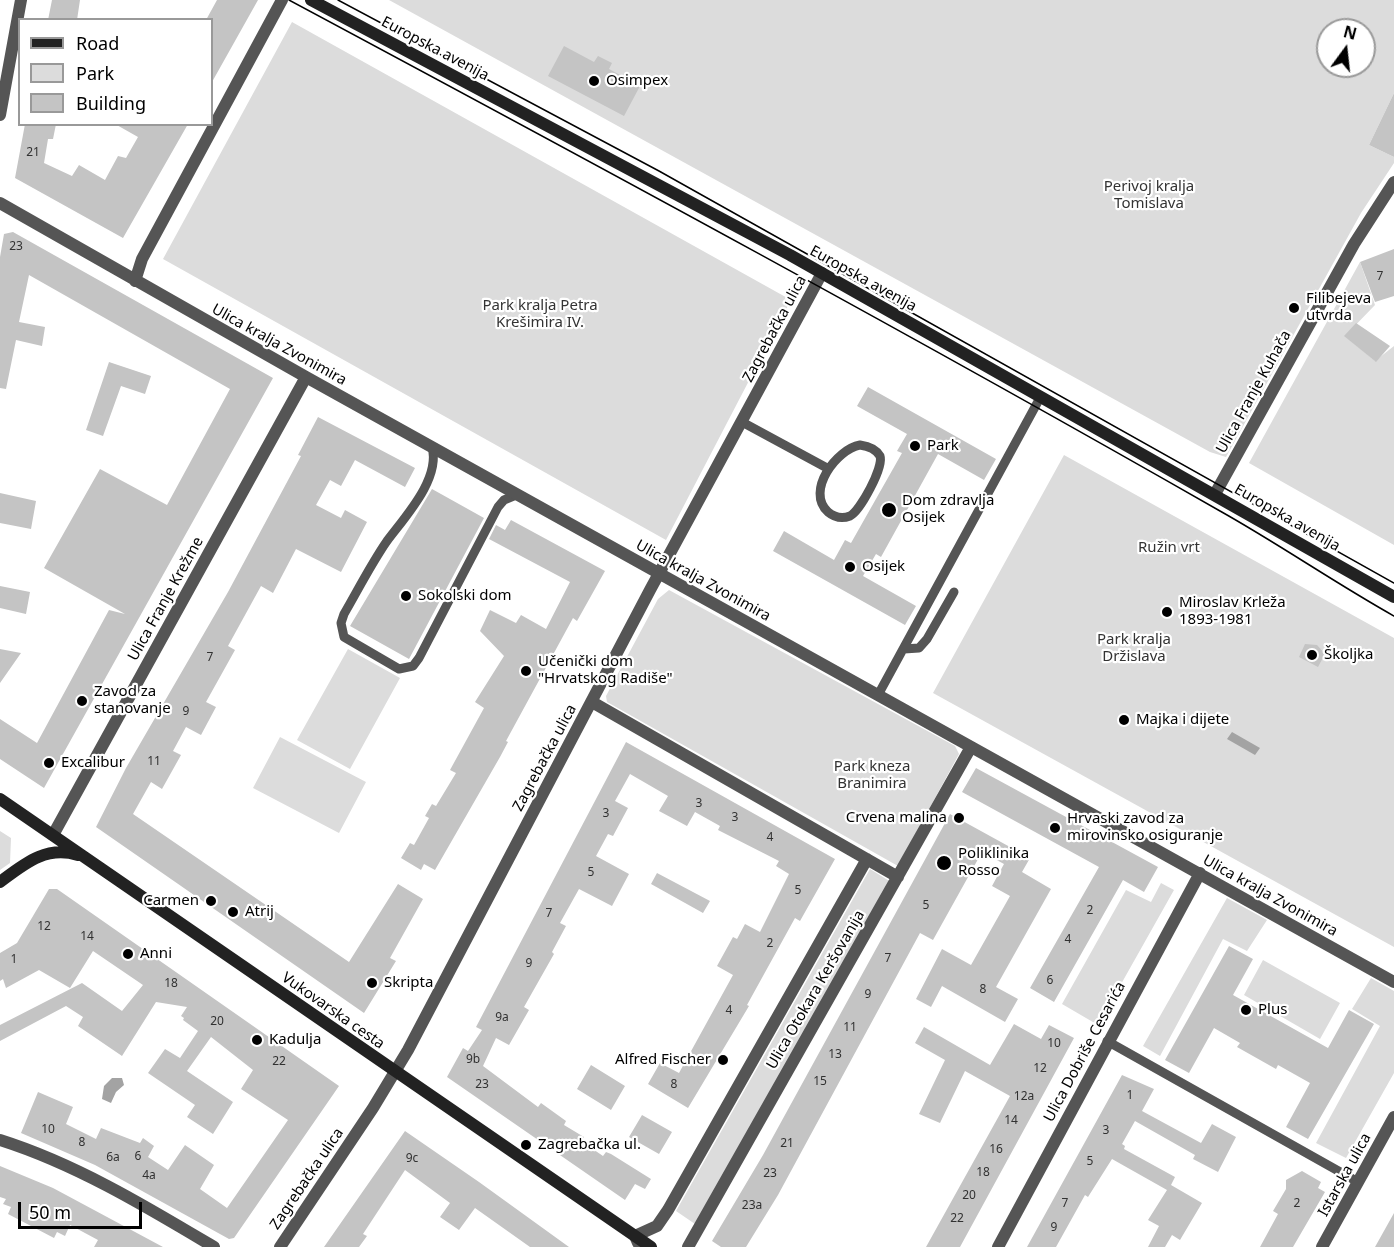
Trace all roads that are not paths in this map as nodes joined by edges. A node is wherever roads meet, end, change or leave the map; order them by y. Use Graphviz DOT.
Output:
graph roads {
  1 [pos="21,0"];
  2 [pos="282,0"];
  3 [pos="311,0"];
  4 [pos="0,115"];
  5 [pos="1394,182"];
  6 [pos="1390,198"];
  7 [pos="0,203"];
  8 [pos="822,273"];
  9 [pos="135,281"];
  10 [pos="306,377"];
  11 [pos="1041,396"];
  12 [pos="742,422"];
  13 [pos="432,447"];
  14 [pos="827,468"];
  15 [pos="1215,494"];
  16 [pos="516,495"];
  17 [pos="659,574"];
  18 [pos="954,592"];
  19 [pos="1394,597"];
  20 [pos="904,649"];
  21 [pos="878,695"];
  22 [pos="592,702"];
  23 [pos="971,747"];
  24 [pos="0,799"];
  25 [pos="53,835"];
  26 [pos="87,858"];
  27 [pos="867,859"];
  28 [pos="1200,873"];
  29 [pos="898,877"];
  30 [pos="0,882"];
  31 [pos="1394,982"];
  32 [pos="1107,1041"];
  33 [pos="395,1072"];
  34 [pos="1394,1117"];
  35 [pos="0,1140"];
  36 [pos="1358,1182"];
  37 [pos="638,1241"];
  38 [pos="214,1247"];
  39 [pos="280,1247"];
  40 [pos="651,1247"];
  41 [pos="688,1247"];
  42 [pos="998,1247"];
  43 [pos="1322,1247"];
  1 -- 4 [label="street"];
  2 -- 9 [label="street"];
  3 -- 8 [label="street, Europska avenija"];
  5 -- 6 [label="street, Ulica Franje Kuhača"];
  6 -- 15 [label="street, Ulica Franje Kuhača"];
  7 -- 9 [label="street, Ulica kralja Zvonimira"];
  8 -- 11 [label="street, Europska avenija"];
  8 -- 12 [label="street, Zagrebačka ulica"];
  9 -- 10 [label="street, Ulica kralja Zvonimira"];
  10 -- 13 [label="street, Ulica kralja Zvonimira"];
  10 -- 25 [label="street, Ulica Franje Krežme"];
  11 -- 15 [label="street, Europska avenija"];
  11 -- 20 [label="lane"];
  12 -- 14 [label="lane"];
  12 -- 17 [label="street, Zagrebačka ulica"];
  13 -- 16 [label="street, Ulica kralja Zvonimira"];
  13 -- 16 [label="lane"];
  14 -- 14 [label="lane"];
  15 -- 19 [label="street, Europska avenija"];
  16 -- 17 [label="street, Ulica kralja Zvonimira"];
  17 -- 21 [label="street, Ulica kralja Zvonimira"];
  17 -- 22 [label="street, Zagrebačka ulica"];
  18 -- 20 [label="lane"];
  20 -- 21 [label="lane"];
  21 -- 23 [label="street, Ulica kralja Zvonimira"];
  22 -- 27 [label="street"];
  22 -- 33 [label="street, Zagrebačka ulica"];
  23 -- 28 [label="street, Ulica kralja Zvonimira"];
  23 -- 29 [label="street, Ulica Otokara Keršovanija"];
  24 -- 25 [label="street, Vukovarska cesta"];
  25 -- 26 [label="street, Vukovarska cesta"];
  26 -- 30 [label="street"];
  26 -- 33 [label="street, Vukovarska cesta"];
  27 -- 29 [label="street"];
  27 -- 37 [label="street, Ulica Otokara Keršovanija"];
  28 -- 31 [label="street, Ulica kralja Zvonimira"];
  28 -- 32 [label="street, Ulica Dobriše Cesarića"];
  29 -- 41 [label="street, Ulica Otokara Keršovanija"];
  32 -- 36 [label="lane"];
  32 -- 42 [label="street, Ulica Dobriše Cesarića"];
  33 -- 37 [label="street, Vukovarska cesta"];
  33 -- 39 [label="street, Zagrebačka ulica"];
  34 -- 36 [label="street, Istarska ulica"];
  35 -- 38 [label="street"];
  36 -- 43 [label="street, Istarska ulica"];
  37 -- 40 [label="street, Vukovarska cesta"];
}
